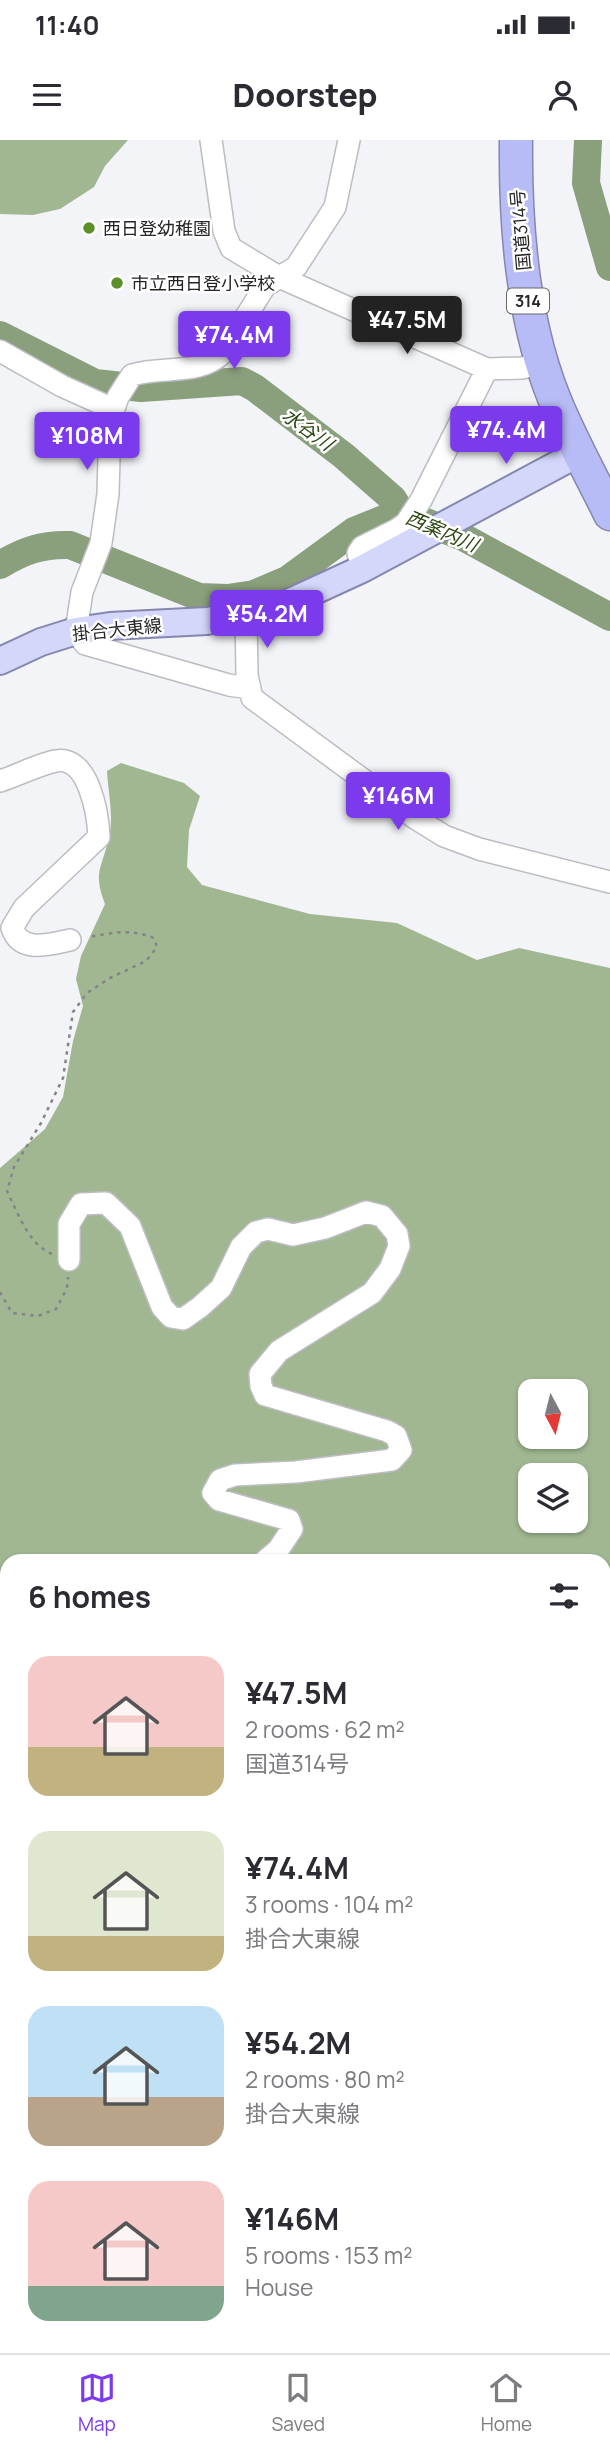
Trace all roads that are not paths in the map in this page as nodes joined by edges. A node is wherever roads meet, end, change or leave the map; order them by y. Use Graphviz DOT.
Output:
graph roads {
  1 [pos="211,140"];
  2 [pos="349,140"];
  3 [pos="516,140"];
  4 [pos="279,277"];
  5 [pos="0,351"];
  6 [pos="543,363"];
  7 [pos="487,369"];
  8 [pos="119,396"];
  9 [pos="579,453"];
  10 [pos="610,514"];
  11 [pos="417,521"];
  12 [pos="246,615"];
  13 [pos="76,631"];
  14 [pos="0,661"];
  15 [pos="249,688"];
  16 [pos="0,781"];
  17 [pos="610,882"];
  18 [pos="70,940"];
  19 [pos="69,1260"];
  20 [pos="273,1554"];
  1 -- 4 [label="street"];
  2 -- 4 [label="street"];
  3 -- 6 [label="highway, 国道314号 / 314"];
  4 -- 7 [label="street"];
  4 -- 8 [label="street"];
  5 -- 8 [label="street"];
  6 -- 7 [label="street"];
  6 -- 9 [label="highway, 国道314号 / 314"];
  7 -- 11 [label="street"];
  8 -- 13 [label="street"];
  9 -- 10 [label="highway, 国道314号 / 314"];
  9 -- 11 [label="main road, 掛合大東線"];
  11 -- 12 [label="main road, 掛合大東線"];
  12 -- 13 [label="main road, 掛合大東線"];
  12 -- 15 [label="street"];
  13 -- 14 [label="main road, 掛合大東線"];
  13 -- 15 [label="street"];
  15 -- 17 [label="street"];
  16 -- 18 [label="street"];
  19 -- 20 [label="street"];
}
